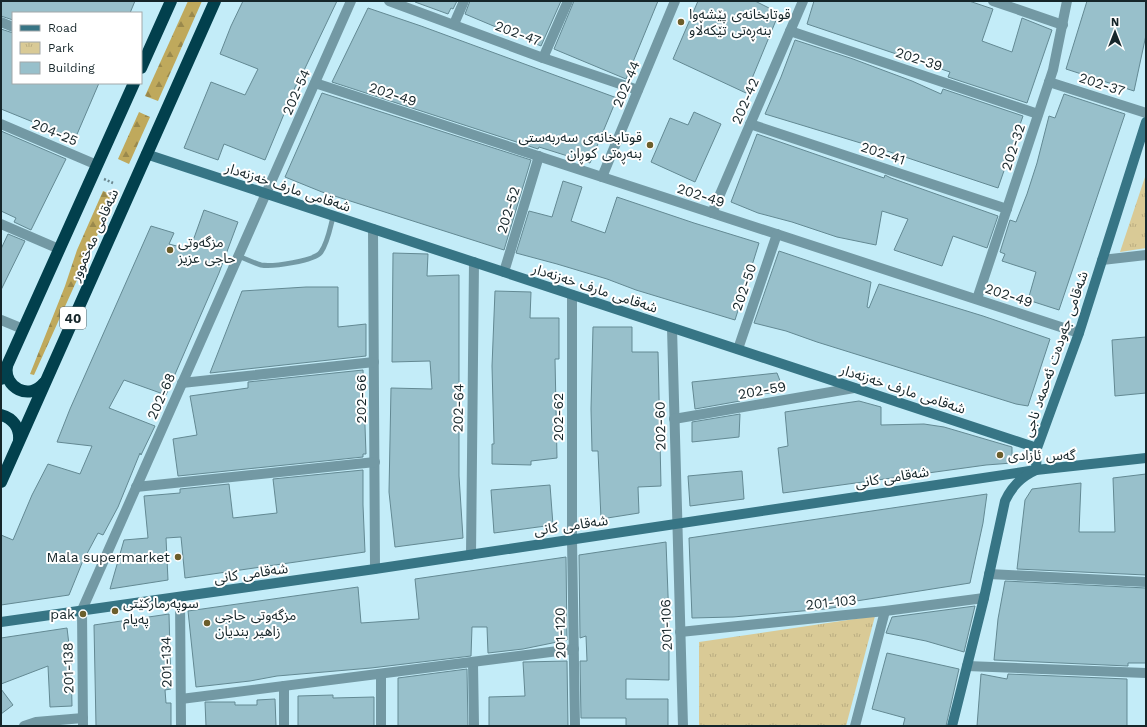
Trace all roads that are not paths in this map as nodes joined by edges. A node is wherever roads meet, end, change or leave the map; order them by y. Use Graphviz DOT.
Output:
graph roads {
  1 [pos="171,1"];
  2 [pos="215,1"];
  3 [pos="351,1"];
  4 [pos="389,1"];
  5 [pos="464,1"];
  6 [pos="568,1"];
  7 [pos="675,1"];
  8 [pos="803,1"];
  9 [pos="993,1"];
  10 [pos="1067,1"];
  11 [pos="1,22"];
  12 [pos="454,24"];
  13 [pos="1063,25"];
  14 [pos="12,27"];
  15 [pos="790,31"];
  16 [pos="543,58"];
  17 [pos="142,66"];
  18 [pos="1049,82"];
  19 [pos="315,83"];
  20 [pos="134,84"];
  21 [pos="638,90"];
  22 [pos="1146,113"];
  23 [pos="1038,114"];
  24 [pos="1146,122"];
  25 [pos="1,124"];
  26 [pos="750,124"];
  27 [pos="146,154"];
  28 [pos="539,156"];
  29 [pos="99,171"];
  30 [pos="602,177"];
  31 [pos="265,194"];
  32 [pos="1007,209"];
  33 [pos="712,213"];
  34 [pos="333,216"];
  35 [pos="1,224"];
  36 [pos="373,229"];
  37 [pos="776,234"];
  38 [pos="59,249"];
  39 [pos="1146,255"];
  40 [pos="238,256"];
  41 [pos="1102,260"];
  42 [pos="474,262"];
  43 [pos="504,272"];
  44 [pos="572,295"];
  45 [pos="978,299"];
  46 [pos="1,320"];
  47 [pos="672,328"];
  48 [pos="23,329"];
  49 [pos="1079,333"];
  50 [pos="738,350"];
  51 [pos="9,361"];
  52 [pos="374,362"];
  53 [pos="1,379"];
  54 [pos="46,381"];
  55 [pos="182,383"];
  56 [pos="854,388"];
  57 [pos="1,415"];
  58 [pos="674,419"];
  59 [pos="18,443"];
  60 [pos="1037,448"];
  61 [pos="1146,458"];
  62 [pos="375,462"];
  63 [pos="1036,470"];
  64 [pos="1,482"];
  65 [pos="136,487"];
  66 [pos="677,524"];
  67 [pos="572,540"];
  68 [pos="471,554"];
  69 [pos="375,569"];
  70 [pos="989,574"];
  71 [pos="1146,582"];
  72 [pos="180,597"];
  73 [pos="984,598"];
  74 [pos="82,610"];
  75 [pos="885,611"];
  76 [pos="1,622"];
  77 [pos="680,632"];
  78 [pos="574,649"];
  79 [pos="473,663"];
  80 [pos="967,666"];
  81 [pos="1146,673"];
  82 [pos="381,674"];
  83 [pos="284,686"];
  84 [pos="181,699"];
  85 [pos="83,722"];
  86 [pos="24,726"];
  87 [pos="182,726"];
  88 [pos="284,726"];
  89 [pos="381,726"];
  90 [pos="474,726"];
  91 [pos="575,726"];
  92 [pos="683,726"];
  93 [pos="855,726"];
  94 [pos="952,726"];
  1 -- 17 [label="highway"];
  2 -- 27 [label="highway, شەقامی مەخموور / 40"];
  3 -- 19 [label="street, 202-54"];
  4 -- 12 [label="street, 202-47"];
  5 -- 12 [label="street"];
  6 -- 16 [label="street"];
  7 -- 21 [label="street, 202-44"];
  8 -- 15 [label="street, 202-42"];
  9 -- 13 [label="street"];
  10 -- 13 [label="street, 202-32"];
  11 -- 14 [label="street"];
  12 -- 16 [label="street, 202-47"];
  13 -- 18 [label="street, 202-32"];
  15 -- 23 [label="street, 202-39"];
  15 -- 26 [label="street, 202-42"];
  16 -- 21 [label="street, 202-47"];
  18 -- 22 [label="street, 202-37"];
  18 -- 23 [label="street, 202-32"];
  19 -- 28 [label="street, 202-49"];
  19 -- 31 [label="street, 202-54"];
  20 -- 29 [label="highway, شەقامی مەخموور"];
  21 -- 30 [label="street, 202-44"];
  23 -- 32 [label="street, 202-32"];
  24 -- 41 [label="street, شەقامی جەودەت ئەحمەد ناجی"];
  25 -- 29 [label="street, 204-25"];
  26 -- 32 [label="street, 202-41"];
  26 -- 33 [label="street, 202-42"];
  27 -- 31 [label="street, شەقامی مارف خەزنەدار"];
  27 -- 54 [label="highway, شەقامی مەخموور / 40"];
  28 -- 30 [label="street, 202-49"];
  28 -- 43 [label="street, 202-52"];
  29 -- 38 [label="highway, شەقامی مەخموور"];
  30 -- 33 [label="street, 202-49"];
  31 -- 34 [label="street, شەقامی مارف خەزنەدار"];
  31 -- 40 [label="street, 202-68"];
  32 -- 45 [label="street, 202-32"];
  33 -- 37 [label="street, 202-49"];
  34 -- 36 [label="street, شەقامی مارف خەزنەدار"];
  34 -- 40 [label="lane"];
  35 -- 38 [label="street"];
  36 -- 42 [label="street, شەقامی مارف خەزنەدار"];
  36 -- 52 [label="street, 202-66"];
  37 -- 45 [label="street, 202-49"];
  37 -- 50 [label="street, 202-50"];
  38 -- 48 [label="highway, شەقامی مەخموور"];
  39 -- 41 [label="street"];
  40 -- 55 [label="street, 202-68"];
  41 -- 49 [label="street, شەقامی جەودەت ئەحمەد ناجی"];
  42 -- 43 [label="street, شەقامی مارف خەزنەدار"];
  42 -- 68 [label="street, 202-64"];
  43 -- 44 [label="street, شەقامی مارف خەزنەدار"];
  44 -- 47 [label="street, شەقامی مارف خەزنەدار"];
  44 -- 67 [label="street, 202-62"];
  45 -- 49 [label="street, 202-49"];
  46 -- 48 [label="street"];
  47 -- 50 [label="street, شەقامی مارف خەزنەدار"];
  47 -- 58 [label="street, 202-60"];
  48 -- 51 [label="highway, شەقامی مەخموور"];
  49 -- 60 [label="street, شەقامی جەودەت ئەحمەد ناجی"];
  50 -- 56 [label="street, شەقامی مارف خەزنەدار"];
  51 -- 53 [label="highway, شەقامی مەخموور"];
  51 -- 54 [label="highway"];
  52 -- 55 [label="street"];
  52 -- 62 [label="street, 202-66"];
  54 -- 59 [label="highway, شەقامی مەخموور / 40"];
  55 -- 65 [label="street, 202-68"];
  56 -- 58 [label="street, 202-59"];
  56 -- 60 [label="street, شەقامی مارف خەزنەدار"];
  57 -- 59 [label="highway"];
  58 -- 66 [label="street, 202-60"];
  59 -- 64 [label="highway, شەقامی مەخموور / 40"];
  60 -- 63 [label="street, شەقامی جەودەت ئەحمەد ناجی"];
  61 -- 63 [label="street, شەقامی کانی"];
  62 -- 65 [label="street"];
  62 -- 69 [label="street, 202-66"];
  63 -- 66 [label="street, شەقامی کانی"];
  63 -- 70 [label="street"];
  65 -- 74 [label="street, 202-68"];
  66 -- 67 [label="street, شەقامی کانی"];
  66 -- 77 [label="street, 201-106"];
  67 -- 68 [label="street, شەقامی کانی"];
  67 -- 78 [label="street, 201-120"];
  68 -- 69 [label="street, شەقامی کانی"];
  69 -- 72 [label="street, شەقامی کانی"];
  70 -- 71 [label="street"];
  70 -- 73 [label="street"];
  72 -- 74 [label="street, شەقامی کانی"];
  72 -- 84 [label="street, 201-134"];
  73 -- 75 [label="street, 201-103"];
  73 -- 80 [label="street"];
  74 -- 76 [label="street, شەقامی کانی"];
  74 -- 85 [label="street, 201-138"];
  75 -- 77 [label="street, 201-103"];
  75 -- 93 [label="street"];
  77 -- 92 [label="street, 201-106"];
  78 -- 79 [label="street"];
  78 -- 91 [label="street, 201-120"];
  79 -- 82 [label="street"];
  79 -- 90 [label="street"];
  80 -- 81 [label="street"];
  80 -- 94 [label="street"];
  82 -- 83 [label="street"];
  82 -- 89 [label="street"];
  83 -- 84 [label="street"];
  83 -- 88 [label="street"];
  84 -- 87 [label="street, 201-134"];
  85 -- 86 [label="street"];
}
